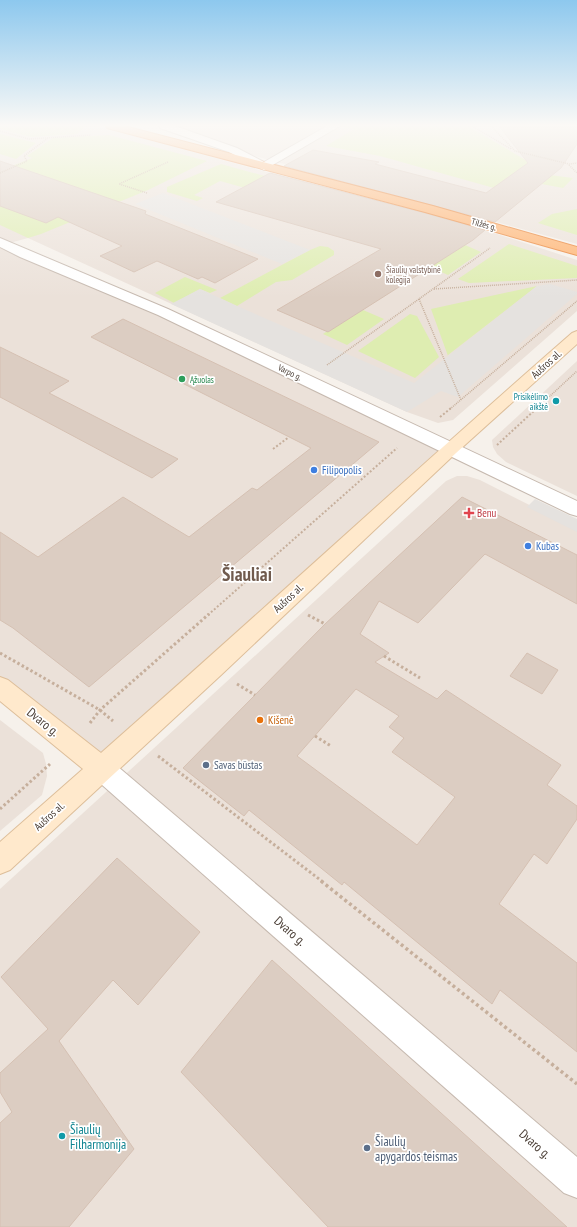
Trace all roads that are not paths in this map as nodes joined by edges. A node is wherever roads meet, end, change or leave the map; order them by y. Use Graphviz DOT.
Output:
graph roads {
  1 [pos="326,183"];
  2 [pos="0,242"];
  3 [pos="577,251"];
  4 [pos="577,336"];
  5 [pos="450,450"];
  6 [pos="577,509"];
  7 [pos="0,687"];
  8 [pos="101,768"];
  9 [pos="0,860"];
  10 [pos="577,1180"];
  1 -- 3 [label="highway, Tilžės g."];
  2 -- 5 [label="street, Varpo g."];
  4 -- 5 [label="main road, Aušros al."];
  5 -- 6 [label="street, Varpo g."];
  5 -- 8 [label="main road, Aušros al."];
  7 -- 8 [label="main road, Dvaro g."];
  8 -- 9 [label="main road, Aušros al."];
  8 -- 10 [label="street, Dvaro g."];
}
